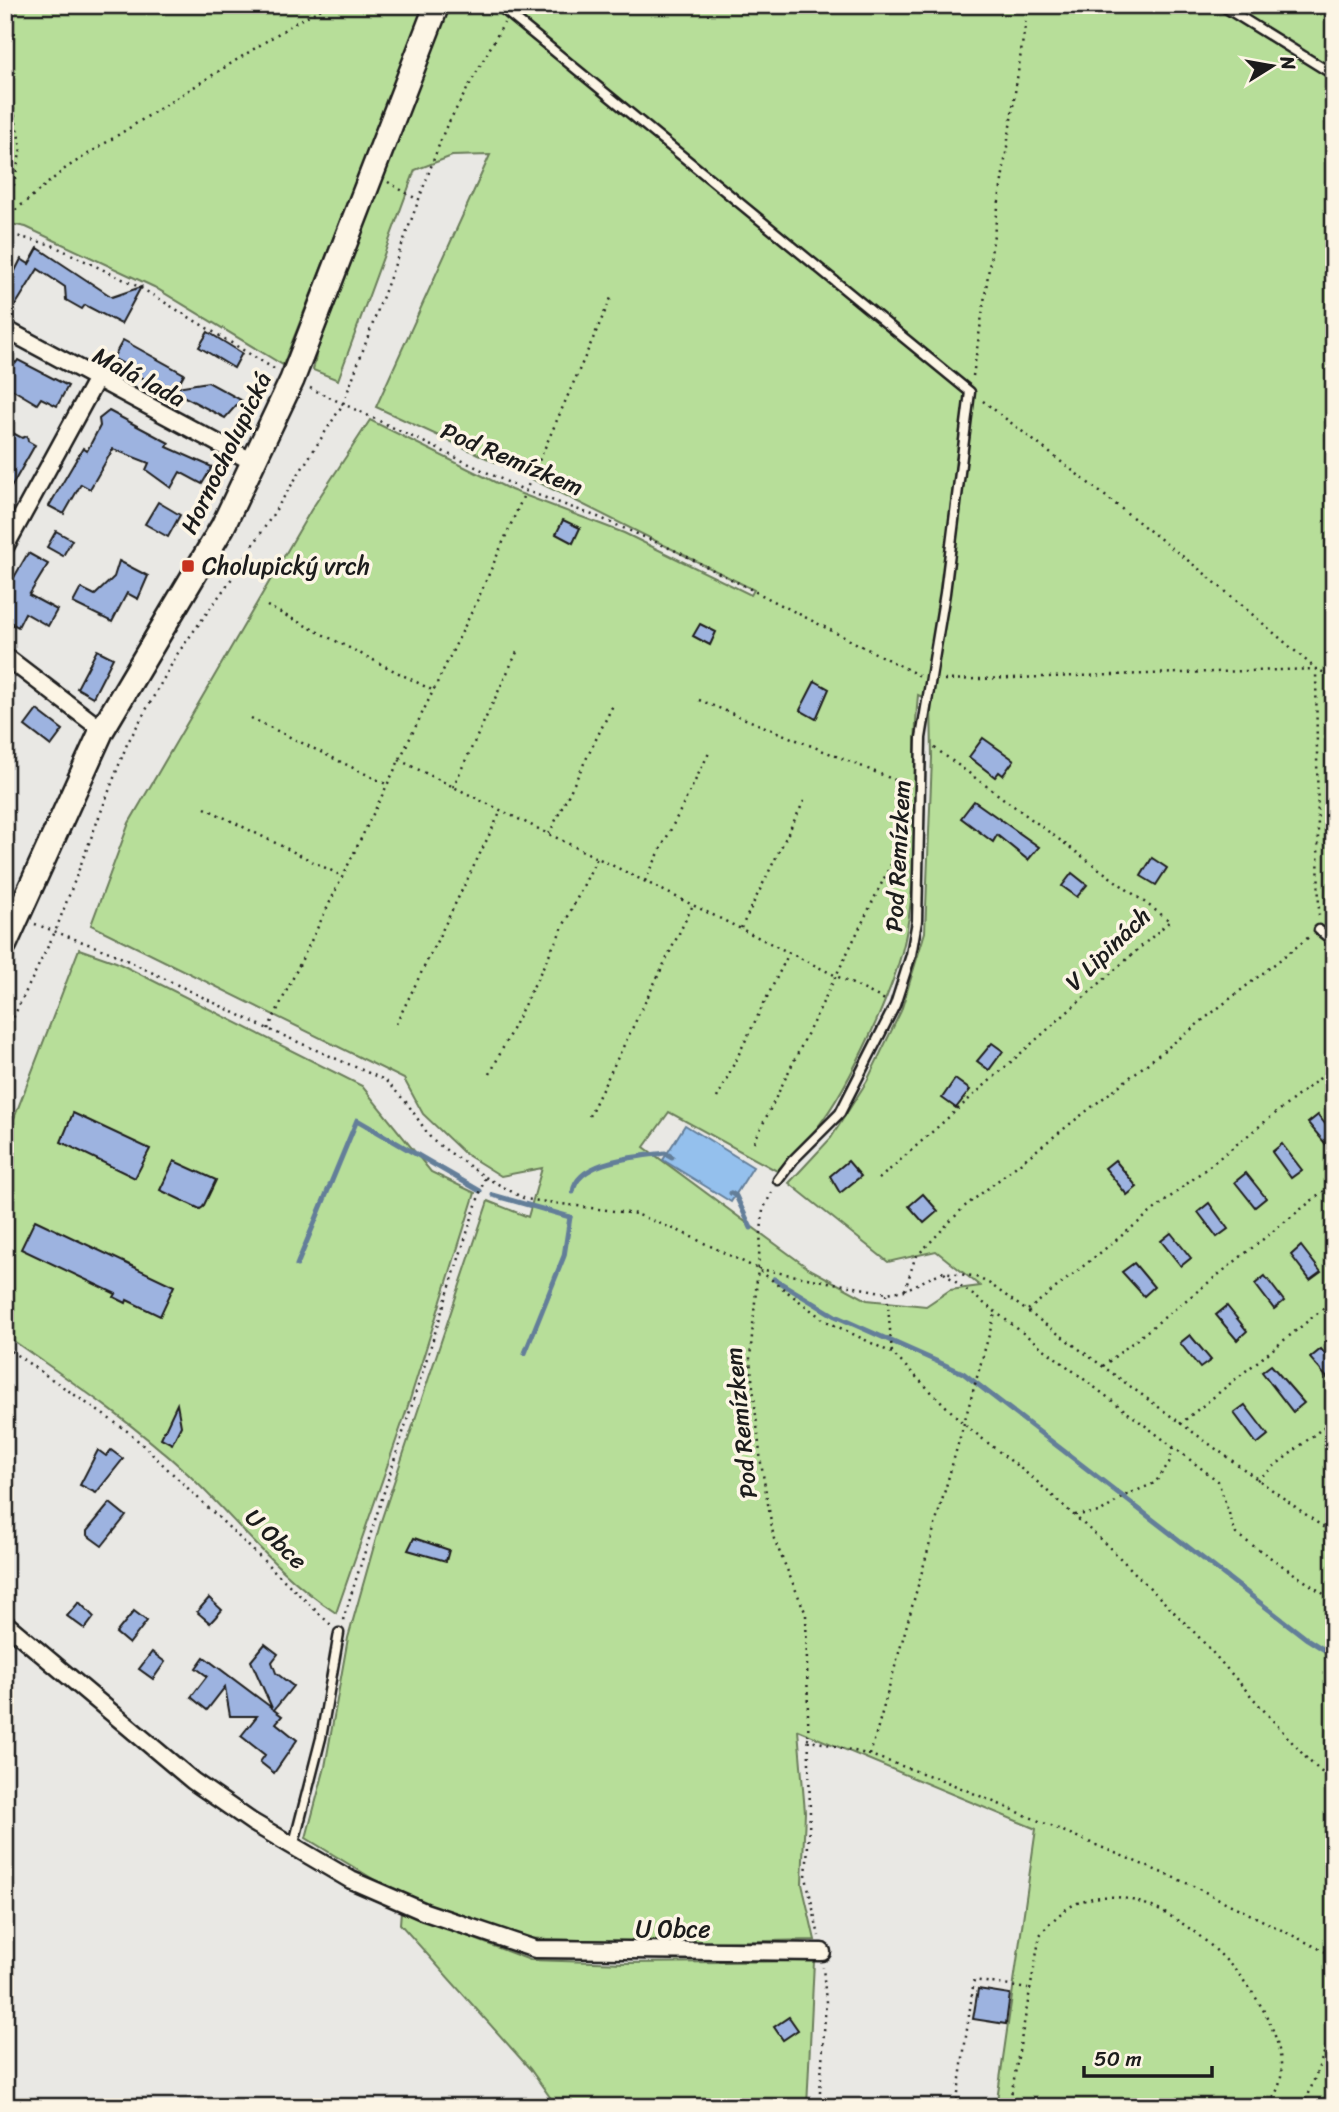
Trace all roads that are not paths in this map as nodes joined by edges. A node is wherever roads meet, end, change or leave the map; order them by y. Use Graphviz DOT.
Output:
graph roads {
  1 [pos="437,5"];
  2 [pos="498,5"];
  3 [pos="1221,5"];
  4 [pos="1334,75"];
  5 [pos="5,329"];
  6 [pos="96,380"];
  7 [pos="253,462"];
  8 [pos="5,547"];
  9 [pos="5,656"];
  10 [pos="102,730"];
  11 [pos="1319,930"];
  12 [pos="1334,942"];
  13 [pos="5,944"];
  14 [pos="778,1180"];
  15 [pos="5,1623"];
  16 [pos="339,1633"];
  17 [pos="293,1847"];
  18 [pos="822,1952"];
  1 -- 7 [label="street, Hornocholupická"];
  2 -- 14 [label="lane, Pod Remízkem"];
  3 -- 4 [label="lane"];
  5 -- 6 [label="street, Malá lada"];
  6 -- 7 [label="street, Malá lada"];
  6 -- 8 [label="street"];
  7 -- 10 [label="street, Hornocholupická"];
  9 -- 10 [label="street"];
  10 -- 13 [label="street, Hornocholupická"];
  11 -- 12 [label="lane"];
  15 -- 17 [label="street, U Obce"];
  16 -- 17 [label="lane"];
  17 -- 18 [label="street, U Obce"];
}
